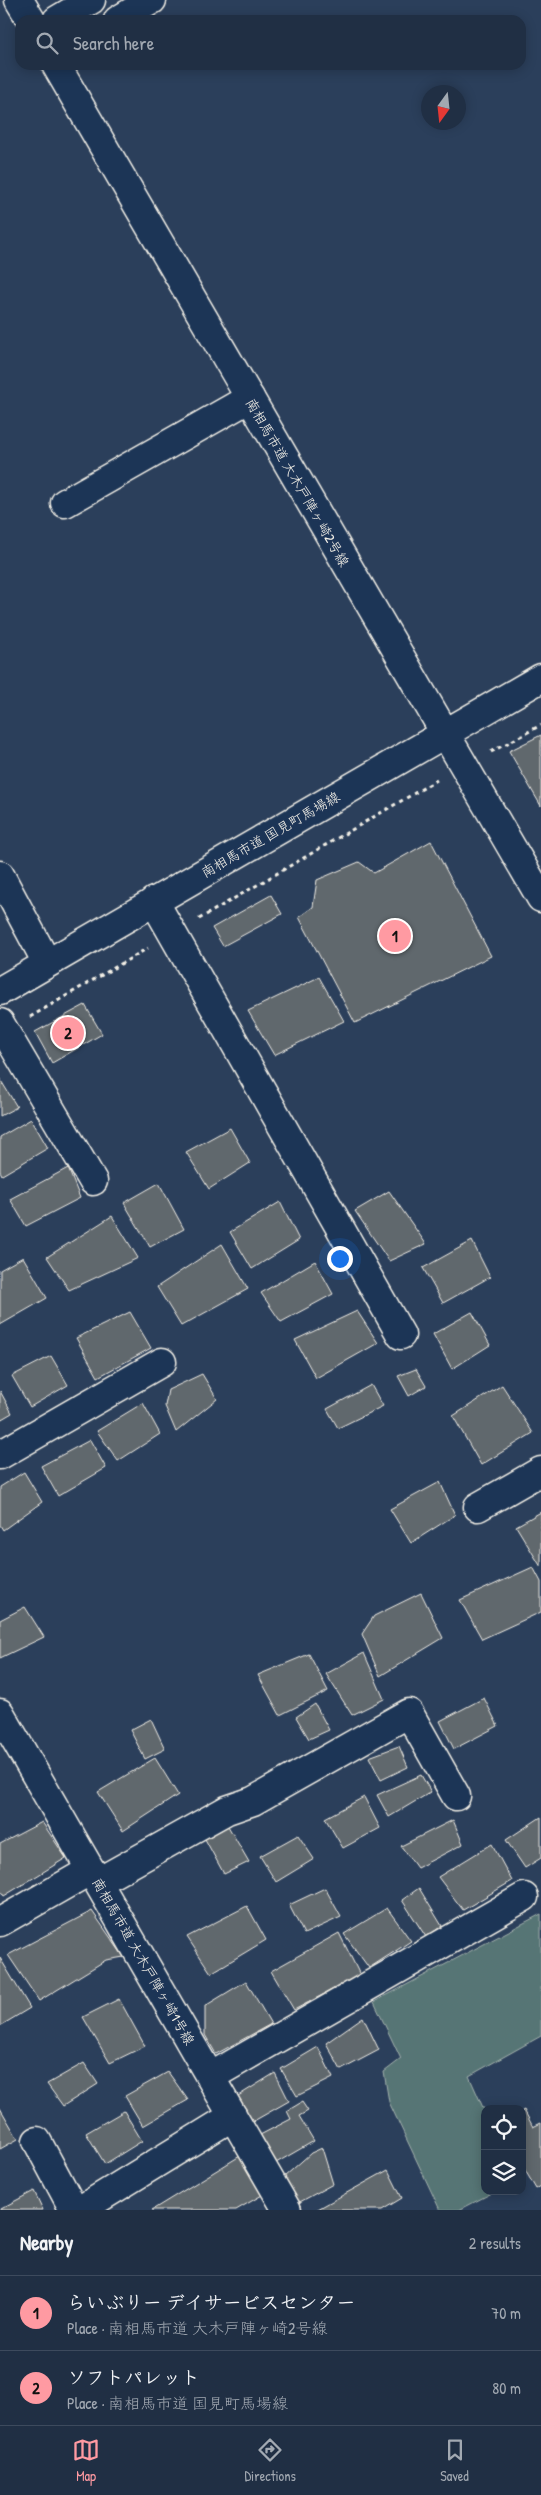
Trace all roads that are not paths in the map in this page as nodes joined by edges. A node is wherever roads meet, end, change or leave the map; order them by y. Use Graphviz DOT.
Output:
graph roads {
  1 [pos="19,0"];
  2 [pos="91,0"];
  3 [pos="152,0"];
  4 [pos="28,15"];
  5 [pos="66,15"];
  6 [pos="126,15"];
  7 [pos="59,70"];
  8 [pos="250,398"];
  9 [pos="65,503"];
  10 [pos="541,678"];
  11 [pos="444,733"];
  12 [pos="0,875"];
  13 [pos="541,898"];
  14 [pos="154,901"];
  15 [pos="48,963"];
  16 [pos="0,991"];
  17 [pos="2,1027"];
  18 [pos="93,1181"];
  19 [pos="401,1335"];
  20 [pos="162,1362"];
  21 [pos="0,1455"];
  22 [pos="541,1471"];
  23 [pos="478,1507"];
  24 [pos="0,1713"];
  25 [pos="456,1796"];
  26 [pos="95,1876"];
  27 [pos="524,1897"];
  28 [pos="0,1922"];
  29 [pos="210,2077"];
  30 [pos="233,2116"];
  31 [pos="37,2141"];
  32 [pos="74,2210"];
  33 [pos="80,2210"];
  34 [pos="287,2210"];
  1 -- 4 [label="street"];
  2 -- 5 [label="street"];
  3 -- 6 [label="street"];
  7 -- 8 [label="street, 南相馬市道 大木戸陣ヶ崎2号線"];
  8 -- 9 [label="street"];
  8 -- 11 [label="street, 南相馬市道 大木戸陣ヶ崎2号線"];
  10 -- 11 [label="street, 南相馬市道 国見町馬場線"];
  11 -- 13 [label="street, 南相馬市道 大木戸陣ヶ崎2号線"];
  11 -- 14 [label="street, 南相馬市道 国見町馬場線"];
  12 -- 15 [label="street"];
  14 -- 15 [label="street, 南相馬市道 国見町馬場線"];
  14 -- 19 [label="street"];
  15 -- 16 [label="street, 南相馬市道 国見町馬場線"];
  17 -- 18 [label="street"];
  20 -- 21 [label="street"];
  22 -- 23 [label="street"];
  24 -- 26 [label="street, 南相馬市道 大木戸陣ヶ崎1号線"];
  25 -- 26 [label="street"];
  26 -- 28 [label="street"];
  26 -- 29 [label="street, 南相馬市道 大木戸陣ヶ崎1号線"];
  27 -- 29 [label="street"];
  29 -- 30 [label="street, 南相馬市道 大木戸陣ヶ崎1号線"];
  30 -- 33 [label="street"];
  30 -- 34 [label="street, 南相馬市道 大木戸陣ヶ崎1号線"];
  31 -- 32 [label="street"];
}
